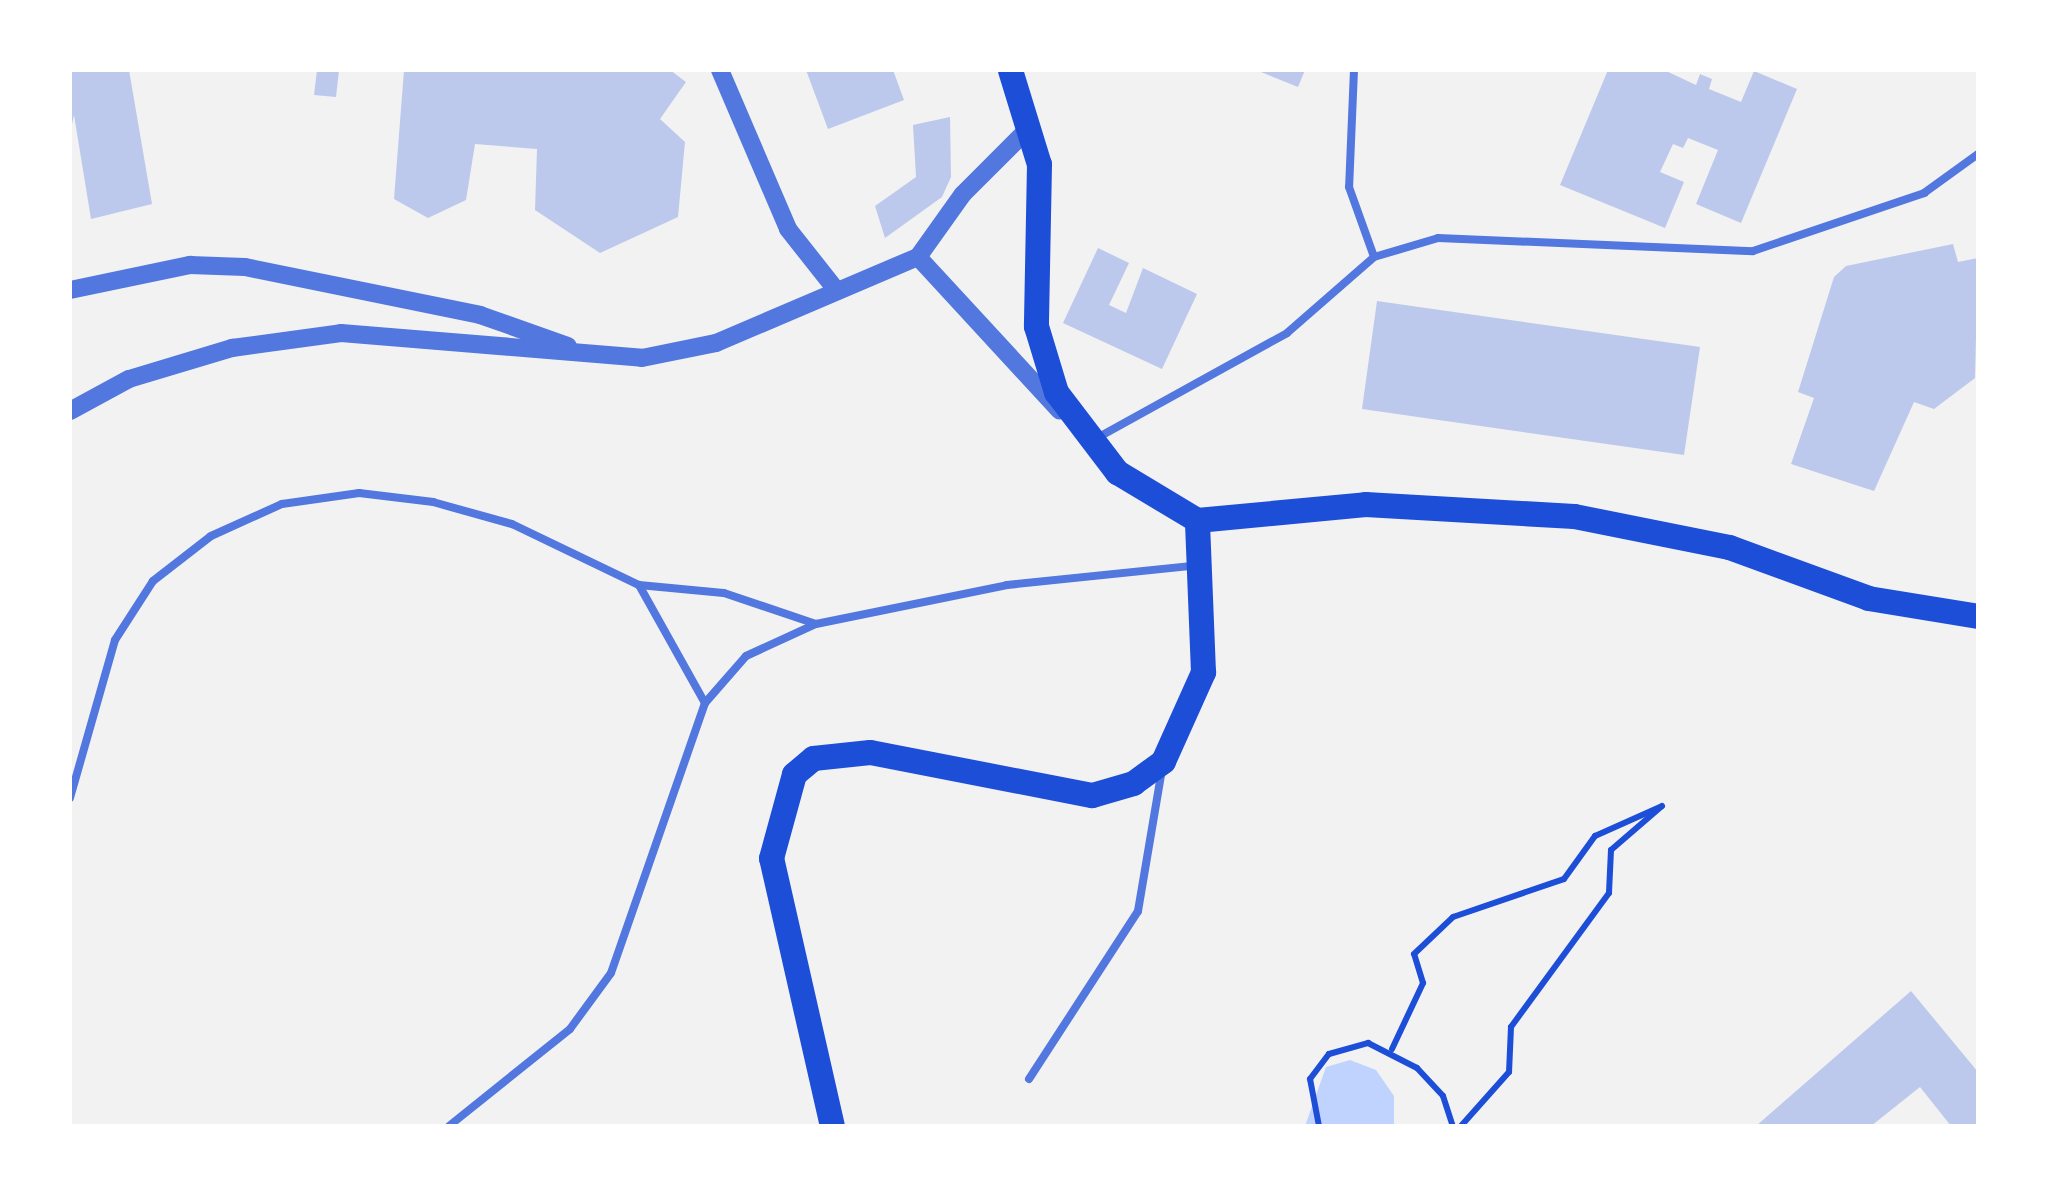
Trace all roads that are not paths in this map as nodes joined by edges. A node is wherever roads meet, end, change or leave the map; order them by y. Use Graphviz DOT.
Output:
graph roads {
  1 [pos="720,70"];
  2 [pos="1010,70"];
  3 [pos="1354,70"];
  4 [pos="1030,127"];
  5 [pos="1978,154"];
  6 [pos="918,256"];
  7 [pos="1374,257"];
  8 [pos="70,290"];
  9 [pos="837,291"];
  10 [pos="602,356"];
  11 [pos="70,411"];
  12 [pos="1084,436"];
  13 [pos="1197,520"];
  14 [pos="1202,565"];
  15 [pos="639,585"];
  16 [pos="1978,616"];
  17 [pos="816,624"];
  18 [pos="705,703"];
  19 [pos="1163,761"];
  20 [pos="70,798"];
  21 [pos="1028,1079"];
  22 [pos="449,1126"];
  23 [pos="832,1126"];
  1 -- 9 [label="street"];
  2 -- 4 [label="main road"];
  3 -- 7 [label="lane"];
  4 -- 6 [label="street"];
  4 -- 12 [label="main road"];
  5 -- 7 [label="lane"];
  6 -- 9 [label="street"];
  6 -- 12 [label="street"];
  7 -- 12 [label="lane"];
  8 -- 10 [label="street"];
  9 -- 10 [label="street"];
  10 -- 11 [label="street"];
  12 -- 13 [label="main road"];
  13 -- 14 [label="main road"];
  13 -- 16 [label="main road"];
  14 -- 17 [label="lane"];
  14 -- 19 [label="main road"];
  15 -- 17 [label="lane"];
  15 -- 18 [label="lane"];
  15 -- 20 [label="lane"];
  17 -- 18 [label="lane"];
  18 -- 22 [label="lane"];
  19 -- 21 [label="lane"];
  19 -- 23 [label="main road"];
}
